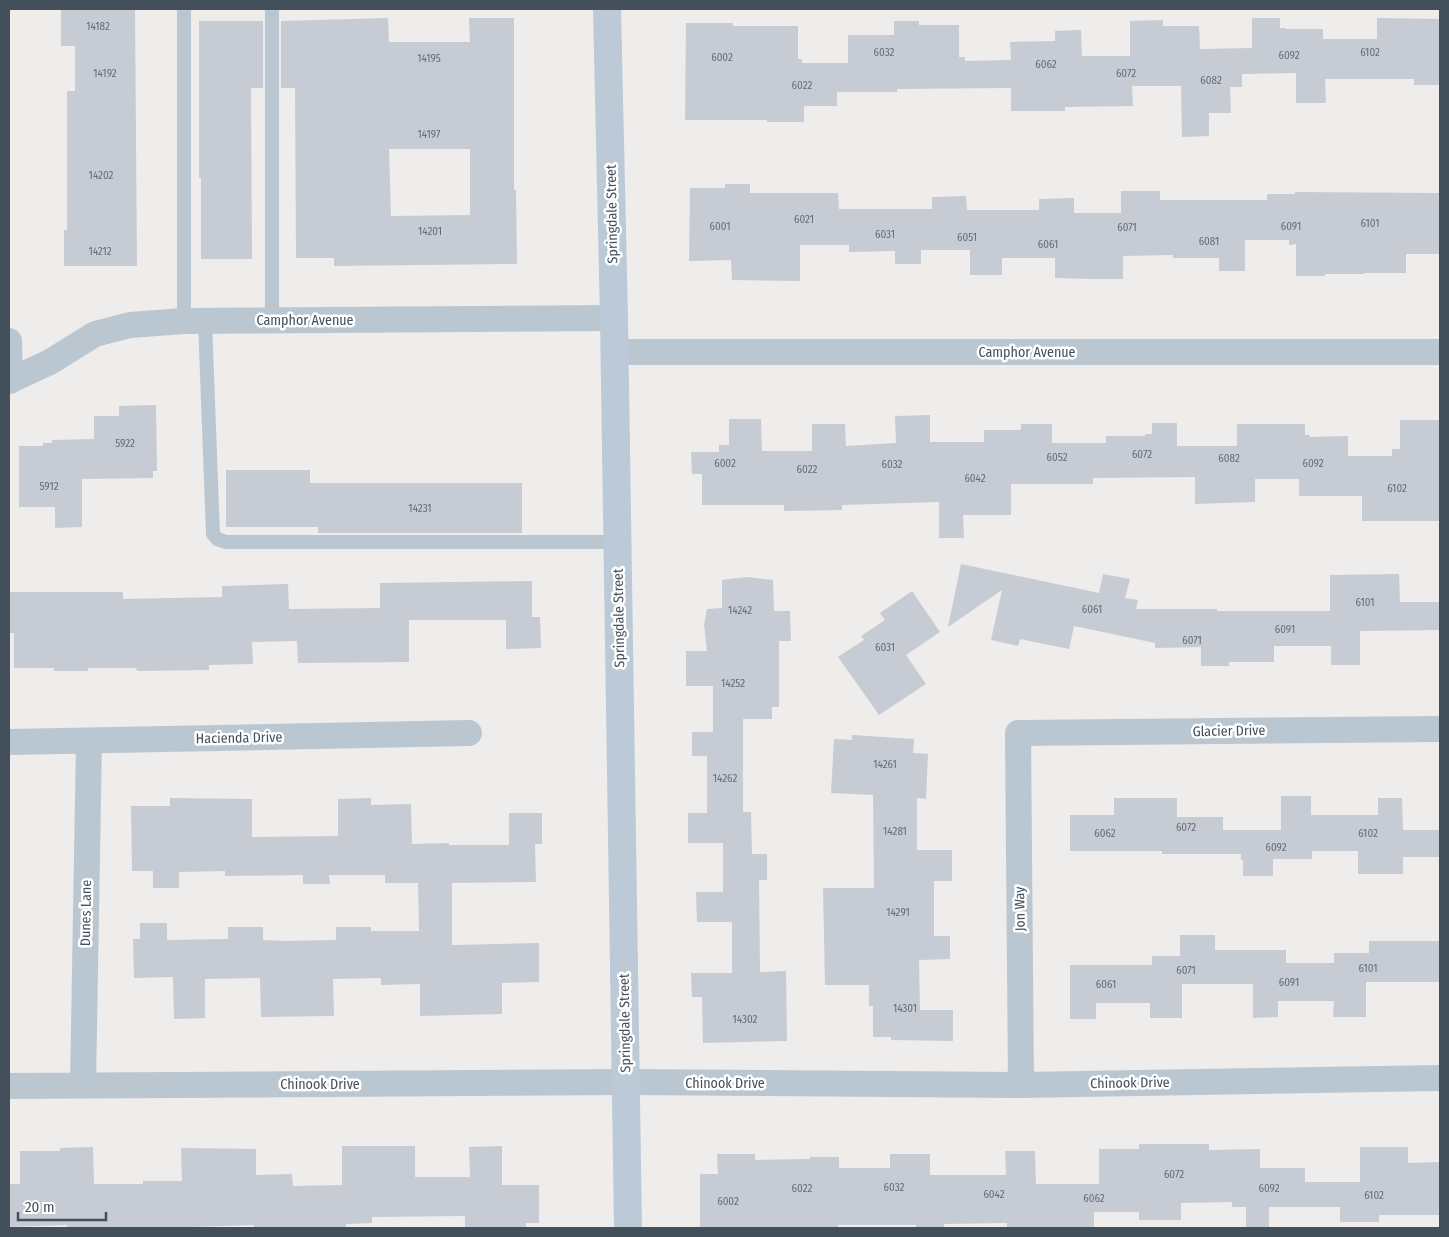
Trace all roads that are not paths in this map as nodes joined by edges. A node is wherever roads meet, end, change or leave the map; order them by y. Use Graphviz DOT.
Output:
graph roads {
  1 [pos="184,9"];
  2 [pos="272,9"];
  3 [pos="607,9"];
  4 [pos="614,318"];
  5 [pos="195,321"];
  6 [pos="272,321"];
  7 [pos="9,341"];
  8 [pos="614,352"];
  9 [pos="1440,352"];
  10 [pos="9,381"];
  11 [pos="618,542"];
  12 [pos="1440,729"];
  13 [pos="469,733"];
  14 [pos="1018,733"];
  15 [pos="9,742"];
  16 [pos="89,742"];
  17 [pos="1440,1078"];
  18 [pos="626,1082"];
  19 [pos="83,1085"];
  20 [pos="1022,1085"];
  21 [pos="9,1086"];
  22 [pos="628,1228"];
  1 -- 5 [label="lane"];
  2 -- 6 [label="lane"];
  3 -- 4 [label="main road, Springdale Street"];
  4 -- 6 [label="street, Camphor Avenue"];
  4 -- 8 [label="main road, Springdale Street"];
  5 -- 6 [label="street, Camphor Avenue"];
  5 -- 10 [label="street, Camphor Avenue"];
  5 -- 11 [label="lane"];
  7 -- 10 [label="street"];
  8 -- 9 [label="street, Camphor Avenue"];
  8 -- 11 [label="main road, Springdale Street"];
  11 -- 18 [label="main road, Springdale Street"];
  12 -- 14 [label="street, Glacier Drive"];
  13 -- 16 [label="street, Hacienda Drive"];
  14 -- 20 [label="street, Jon Way"];
  15 -- 16 [label="street, Hacienda Drive"];
  16 -- 19 [label="street, Dunes Lane"];
  17 -- 20 [label="street, Chinook Drive"];
  18 -- 19 [label="street, Chinook Drive"];
  18 -- 20 [label="street, Chinook Drive"];
  18 -- 22 [label="main road, Springdale Street"];
  19 -- 21 [label="street, Chinook Drive"];
}
